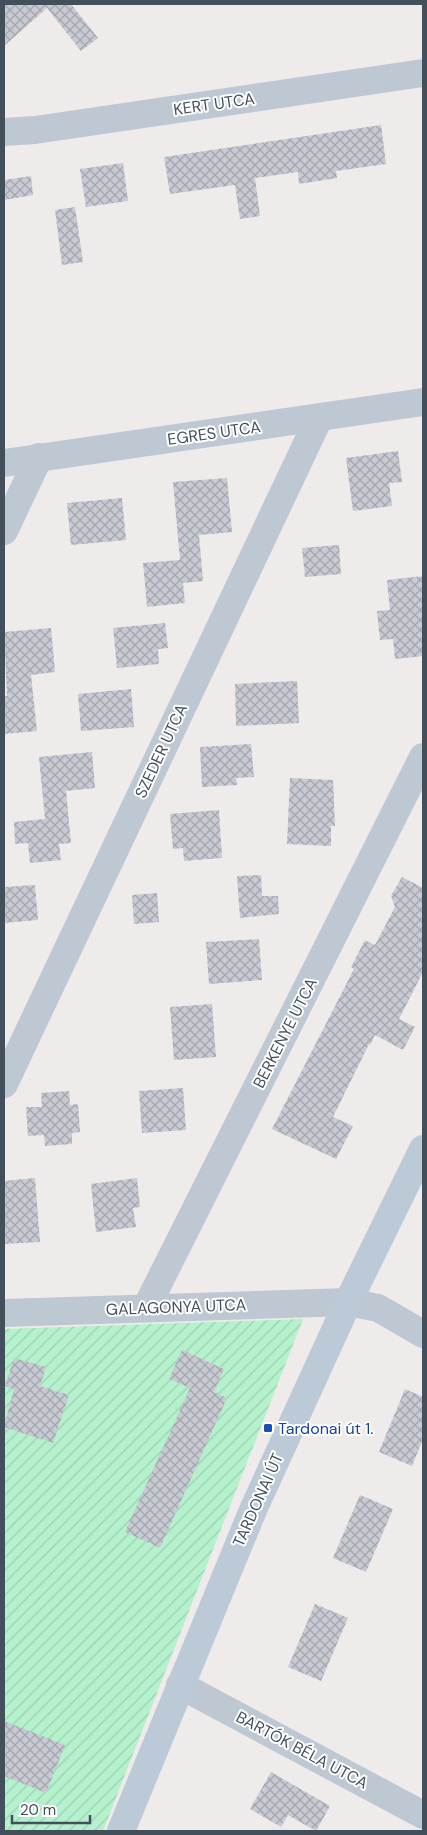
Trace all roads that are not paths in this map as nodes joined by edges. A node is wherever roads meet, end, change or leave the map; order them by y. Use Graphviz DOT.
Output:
graph roads {
  1 [pos="423,74"];
  2 [pos="4,132"];
  3 [pos="423,402"];
  4 [pos="319,418"];
  5 [pos="39,457"];
  6 [pos="4,463"];
  7 [pos="4,531"];
  8 [pos="423,757"];
  9 [pos="4,1084"];
  10 [pos="423,1149"];
  11 [pos="348,1302"];
  12 [pos="146,1308"];
  13 [pos="4,1313"];
  14 [pos="423,1334"];
  15 [pos="180,1685"];
  16 [pos="423,1815"];
  17 [pos="121,1831"];
  1 -- 2 [label="street, KERT UTCA"];
  3 -- 4 [label="street, EGRES UTCA"];
  4 -- 5 [label="street, EGRES UTCA"];
  4 -- 9 [label="street, SZEDER UTCA"];
  5 -- 6 [label="street, EGRES UTCA"];
  5 -- 7 [label="street"];
  8 -- 12 [label="street, BERKENYE UTCA"];
  10 -- 11 [label="street, TARDONAI ÚT"];
  11 -- 12 [label="street, GALAGONYA UTCA"];
  11 -- 14 [label="street, GALAGONYA UTCA"];
  11 -- 15 [label="street, TARDONAI ÚT"];
  12 -- 13 [label="street, GALAGONYA UTCA"];
  15 -- 16 [label="street, BARTÓK BÉLA UTCA"];
  15 -- 17 [label="street, TARDONAI ÚT"];
}
